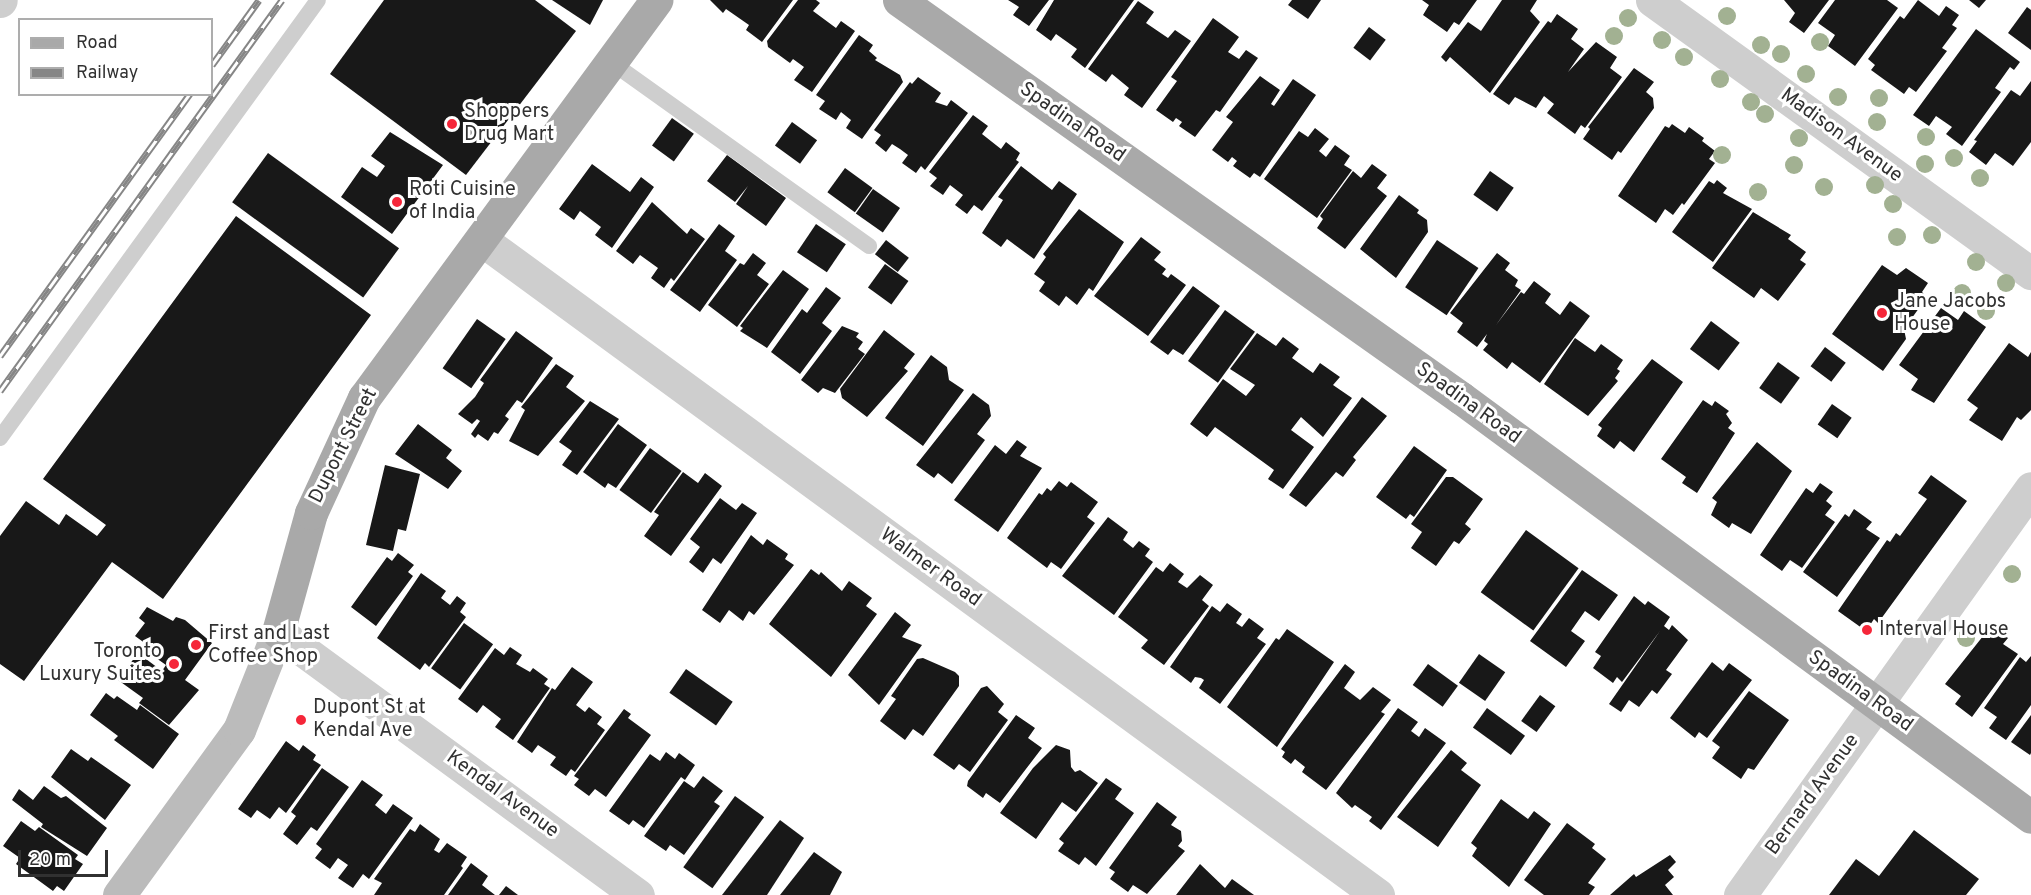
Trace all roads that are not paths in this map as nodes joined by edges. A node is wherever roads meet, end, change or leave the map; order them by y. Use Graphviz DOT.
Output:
graph roads {
  1 [pos="318,0"];
  2 [pos="656,0"];
  3 [pos="899,0"];
  4 [pos="1652,0"];
  5 [pos="611,62"];
  6 [pos="482,240"];
  7 [pos="869,246"];
  8 [pos="2031,273"];
  9 [pos="0,438"];
  10 [pos="2031,488"];
  11 [pos="278,632"];
  12 [pos="1878,705"];
  13 [pos="2031,817"];
  14 [pos="119,895"];
  15 [pos="639,895"];
  16 [pos="1378,895"];
  17 [pos="1740,895"];
  1 -- 9 [label="lane"];
  2 -- 5 [label="main road, Dupont Street"];
  3 -- 12 [label="main road, Spadina Road"];
  4 -- 8 [label="street, Madison Avenue"];
  5 -- 6 [label="main road, Dupont Street"];
  5 -- 7 [label="lane"];
  6 -- 11 [label="main road, Dupont Street"];
  6 -- 16 [label="street, Walmer Road"];
  10 -- 12 [label="street, Bernard Avenue"];
  11 -- 14 [label="main road, Dupont Street"];
  11 -- 15 [label="street, Kendal Avenue"];
  12 -- 13 [label="main road, Spadina Road"];
  12 -- 17 [label="street, Bernard Avenue"];
}
